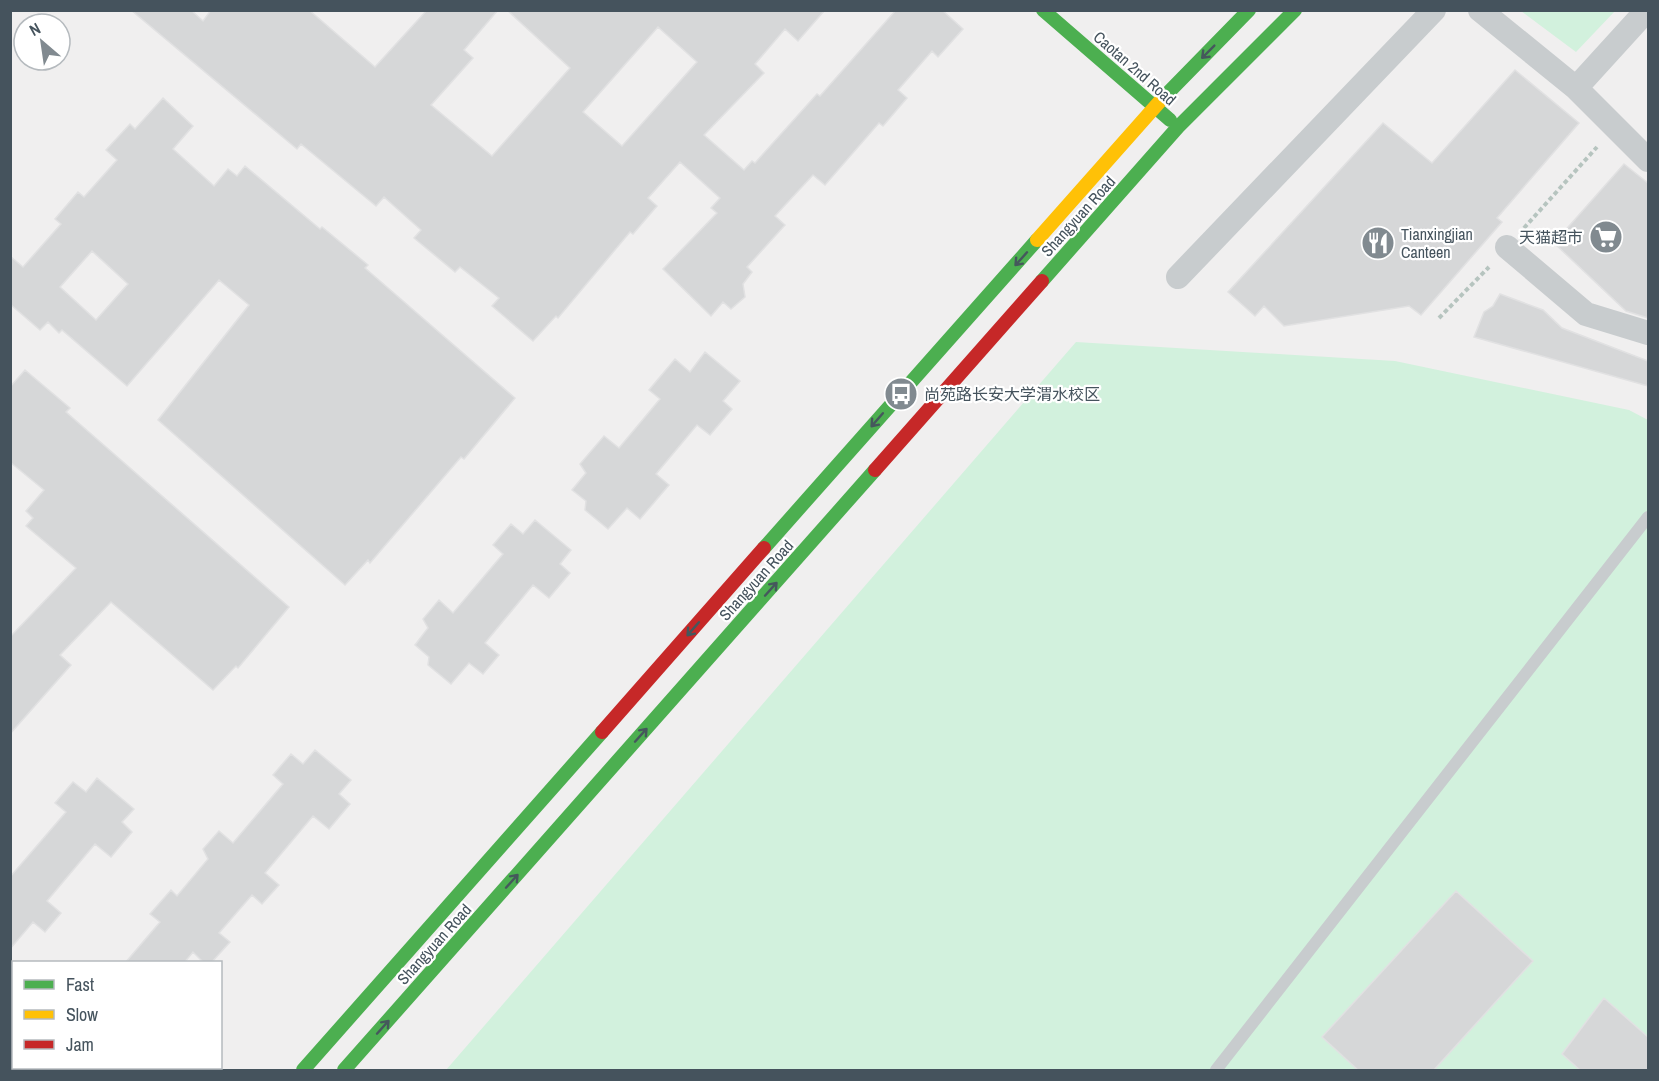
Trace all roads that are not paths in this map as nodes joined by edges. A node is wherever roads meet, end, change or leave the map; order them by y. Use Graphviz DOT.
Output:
graph roads {
  1 [pos="1043,10"];
  2 [pos="1249,10"];
  3 [pos="1294,10"];
  4 [pos="1434,10"];
  5 [pos="1480,10"];
  6 [pos="1647,10"];
  7 [pos="1576,88"];
  8 [pos="1154,107"];
  9 [pos="1178,127"];
  10 [pos="1648,160"];
  11 [pos="1507,247"];
  12 [pos="1178,276"];
  13 [pos="1648,333"];
  14 [pos="1648,517"];
  15 [pos="303,1071"];
  16 [pos="344,1071"];
  17 [pos="1216,1071"];
  1 -- 8 [label="main road, Caotan 2nd Road"];
  2 -- 8 [label="main road, Shangyuan Road, one-way"];
  3 -- 9 [label="main road, Shangyuan Road"];
  4 -- 12 [label="street"];
  5 -- 7 [label="street"];
  6 -- 7 [label="street"];
  7 -- 10 [label="street"];
  8 -- 9 [label="main road, Caotan 2nd Road"];
  8 -- 15 [label="main road, Shangyuan Road, one-way"];
  16 -- 9 [label="main road, Shangyuan Road, one-way"];
  11 -- 13 [label="street"];
  14 -- 17 [label="lane"];
}
